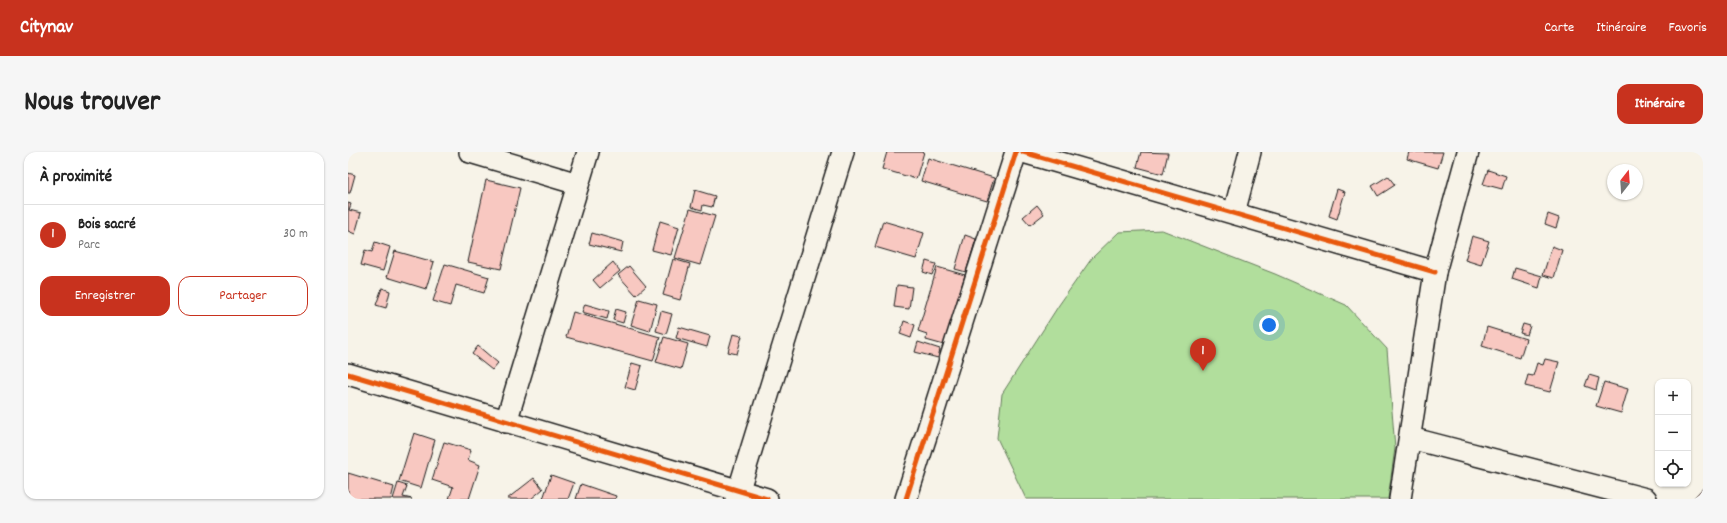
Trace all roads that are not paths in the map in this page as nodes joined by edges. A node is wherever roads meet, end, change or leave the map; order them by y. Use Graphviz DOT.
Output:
graph roads {
  1 [pos="470,152"];
  2 [pos="588,152"];
  3 [pos="843,152"];
  4 [pos="1016,152"];
  5 [pos="1023,152"];
  6 [pos="1250,152"];
  7 [pos="1468,152"];
  8 [pos="578,184"];
  9 [pos="1234,213"];
  10 [pos="1435,272"];
  11 [pos="348,374"];
  12 [pos="506,422"];
  13 [pos="1410,438"];
  14 [pos="737,495"];
  15 [pos="767,499"];
  16 [pos="906,499"];
  17 [pos="1400,499"];
  18 [pos="1646,499"];
  1 -- 8 [label="street"];
  2 -- 8 [label="street"];
  3 -- 14 [label="street"];
  4 -- 16 [label="street"];
  5 -- 9 [label="street"];
  6 -- 9 [label="street"];
  7 -- 10 [label="street"];
  8 -- 12 [label="street"];
  9 -- 10 [label="street"];
  10 -- 13 [label="street"];
  11 -- 12 [label="street"];
  12 -- 14 [label="street"];
  13 -- 17 [label="street"];
  13 -- 18 [label="street"];
  14 -- 15 [label="street"];
}
